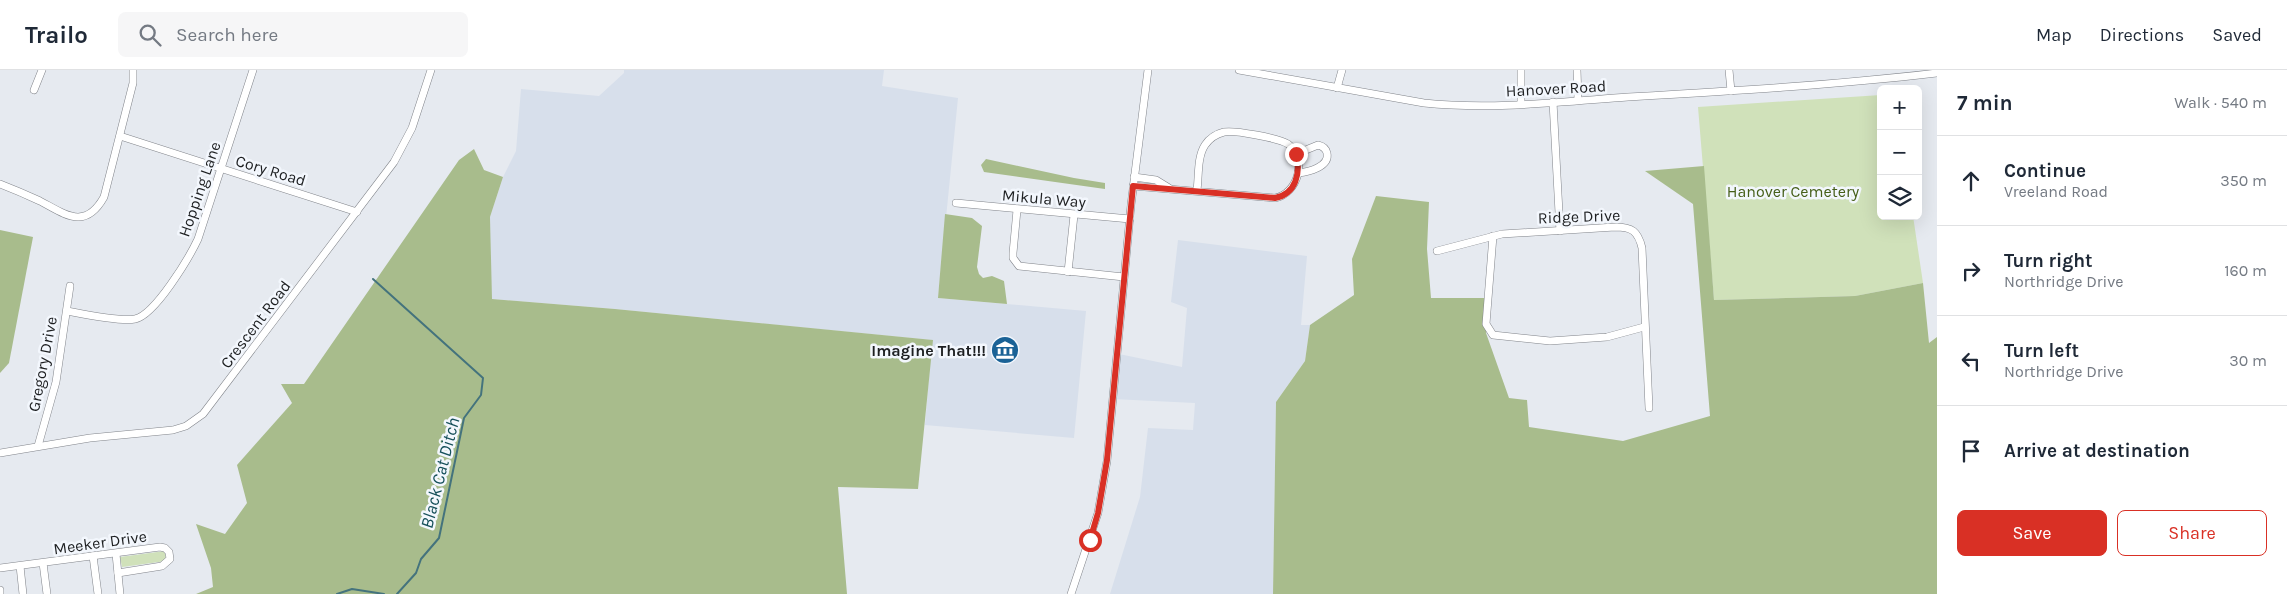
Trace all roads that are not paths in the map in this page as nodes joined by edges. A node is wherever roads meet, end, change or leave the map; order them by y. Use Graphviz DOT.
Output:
graph roads {
  1 [pos="42,70"];
  2 [pos="133,70"];
  3 [pos="253,70"];
  4 [pos="431,70"];
  5 [pos="1148,70"];
  6 [pos="1240,70"];
  7 [pos="1342,70"];
  8 [pos="1521,70"];
  9 [pos="1577,70"];
  10 [pos="1729,70"];
  11 [pos="1931,72"];
  12 [pos="1337,88"];
  13 [pos="34,90"];
  14 [pos="1731,91"];
  15 [pos="1578,100"];
  16 [pos="1553,102"];
  17 [pos="1521,104"];
  18 [pos="120,136"];
  19 [pos="1296,154"];
  20 [pos="222,169"];
  21 [pos="1298,173"];
  22 [pos="1134,177"];
  23 [pos="0,184"];
  24 [pos="1133,186"];
  25 [pos="1170,188"];
  26 [pos="1197,190"];
  27 [pos="956,203"];
  28 [pos="1017,210"];
  29 [pos="357,212"];
  30 [pos="1074,215"];
  31 [pos="1130,219"];
  32 [pos="1560,230"];
  33 [pos="1493,236"];
  34 [pos="1438,250"];
  35 [pos="1068,272"];
  36 [pos="1124,277"];
  37 [pos="70,286"];
  38 [pos="67,312"];
  39 [pos="1644,327"];
  40 [pos="1649,408"];
  41 [pos="38,446"];
  42 [pos="0,453"];
  43 [pos="116,554"];
  44 [pos="94,556"];
  45 [pos="43,563"];
  46 [pos="20,566"];
  47 [pos="0,568"];
  48 [pos="118,574"];
  49 [pos="0,590"];
  50 [pos="0,594"];
  51 [pos="23,594"];
  52 [pos="47,594"];
  53 [pos="98,594"];
  54 [pos="120,594"];
  55 [pos="1072,594"];
  1 -- 13 [label="street"];
  2 -- 18 [label="street"];
  3 -- 20 [label="street, Hopping Lane"];
  4 -- 29 [label="street, Crescent Road"];
  5 -- 22 [label="street"];
  6 -- 12 [label="street, Hanover Road"];
  7 -- 12 [label="street"];
  8 -- 17 [label="street"];
  9 -- 15 [label="street"];
  10 -- 14 [label="street"];
  11 -- 14 [label="street, Hanover Road"];
  12 -- 17 [label="street, Hanover Road"];
  14 -- 15 [label="street, Hanover Road"];
  15 -- 16 [label="street, Hanover Road"];
  16 -- 17 [label="street, Hanover Road"];
  16 -- 32 [label="street"];
  18 -- 20 [label="street, Cory Road"];
  18 -- 23 [label="street"];
  19 -- 21 [label="street"];
  19 -- 21 [label="street"];
  19 -- 26 [label="street"];
  20 -- 29 [label="street, Cory Road"];
  20 -- 38 [label="street, Hopping Lane"];
  21 -- 26 [label="street"];
  22 -- 24 [label="street"];
  22 -- 25 [label="street"];
  24 -- 25 [label="street"];
  24 -- 31 [label="street"];
  25 -- 26 [label="street"];
  27 -- 28 [label="street, Mikula Way"];
  28 -- 30 [label="street, Mikula Way"];
  28 -- 35 [label="street"];
  29 -- 41 [label="street, Crescent Road"];
  30 -- 31 [label="street, Mikula Way"];
  30 -- 35 [label="street"];
  31 -- 36 [label="street"];
  32 -- 33 [label="street, Ridge Drive"];
  32 -- 39 [label="street, Ridge Drive"];
  33 -- 34 [label="street, Ridge Drive"];
  33 -- 39 [label="street"];
  35 -- 36 [label="street"];
  36 -- 55 [label="street"];
  37 -- 38 [label="street, Gregory Drive"];
  38 -- 41 [label="street, Gregory Drive"];
  39 -- 40 [label="street, Ridge Drive"];
  41 -- 42 [label="street, Crescent Road"];
  43 -- 44 [label="street, Meeker Drive"];
  43 -- 48 [label="street"];
  43 -- 48 [label="street, Meeker Drive"];
  44 -- 45 [label="street, Meeker Drive"];
  44 -- 53 [label="street"];
  45 -- 46 [label="street, Meeker Drive"];
  45 -- 52 [label="street"];
  46 -- 47 [label="street, Meeker Drive"];
  46 -- 51 [label="street"];
  48 -- 54 [label="street"];
  49 -- 50 [label="street"];
}
